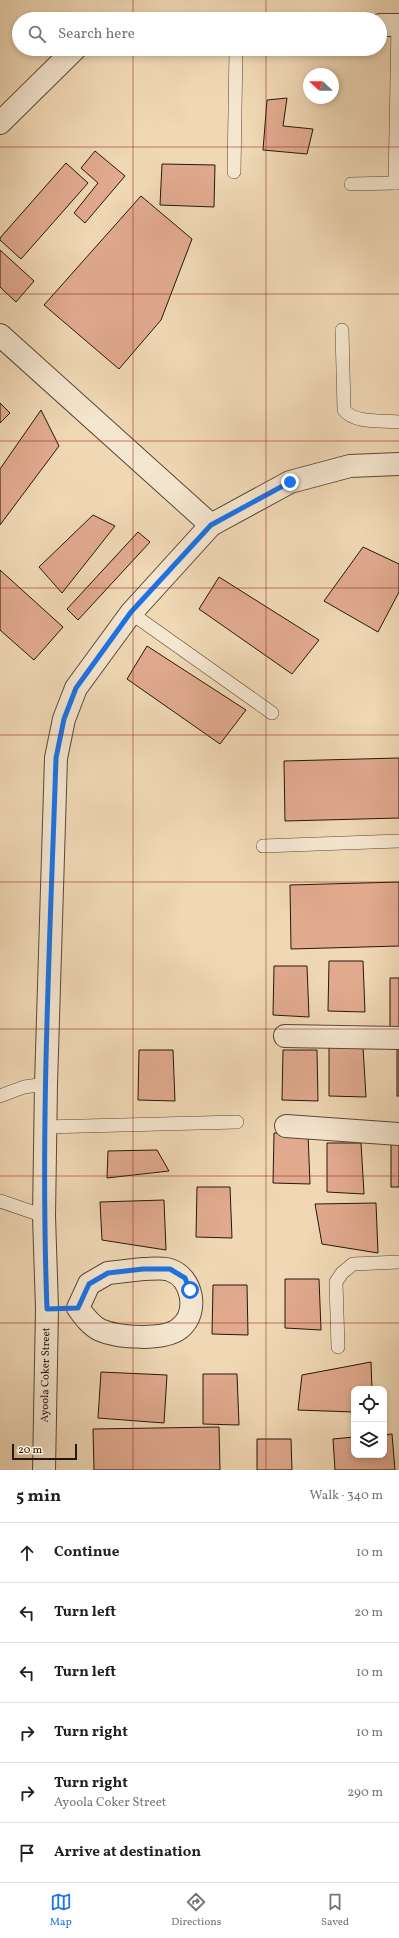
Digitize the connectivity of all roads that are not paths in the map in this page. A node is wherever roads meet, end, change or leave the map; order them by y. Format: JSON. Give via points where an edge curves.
{"nodes":[{"id":1,"x":392,"y":25,"type":"edge"},
{"id":2,"x":68,"y":56,"type":"edge"},
{"id":3,"x":236,"y":56,"type":"edge"},
{"id":4,"x":0,"y":123,"type":"edge"},
{"id":5,"x":234,"y":172,"type":"dead end"},
{"id":6,"x":397,"y":183,"type":"edge"},
{"id":7,"x":351,"y":184,"type":"dead end"},
{"id":8,"x":342,"y":330,"type":"dead end"},
{"id":9,"x":0,"y":335,"type":"edge"},
{"id":10,"x":399,"y":422,"type":"edge"},
{"id":11,"x":399,"y":464,"type":"edge"},
{"id":12,"x":211,"y":525,"type":"junction"},
{"id":13,"x":131,"y":612,"type":"junction"},
{"id":14,"x":272,"y":713,"type":"dead end"},
{"id":15,"x":399,"y":842,"type":"edge"},
{"id":16,"x":263,"y":846,"type":"dead end"},
{"id":17,"x":285,"y":1036,"type":"dead end"},
{"id":18,"x":399,"y":1038,"type":"edge"},
{"id":19,"x":46,"y":1084,"type":"junction"},
{"id":20,"x":0,"y":1096,"type":"edge"},
{"id":21,"x":237,"y":1122,"type":"dead end"},
{"id":22,"x":286,"y":1126,"type":"dead end"},
{"id":23,"x":45,"y":1127,"type":"junction"},
{"id":24,"x":399,"y":1134,"type":"edge"},
{"id":25,"x":0,"y":1201,"type":"edge"},
{"id":26,"x":44,"y":1216,"type":"junction"},
{"id":27,"x":399,"y":1262,"type":"edge"},
{"id":28,"x":78,"y":1308,"type":"junction"},
{"id":29,"x":47,"y":1309,"type":"junction"},
{"id":30,"x":338,"y":1347,"type":"dead end"},
{"id":31,"x":44,"y":1470,"type":"edge"}],
"edges":[{"from":1,"to":6,"type":"lane"},
{"from":2,"to":4,"type":"street"},
{"from":3,"to":5,"type":"lane"},
{"from":6,"to":7,"type":"lane"},
{"from":8,"to":10,"type":"lane","via":[[344,410],[349,416]]},
{"from":9,"to":12,"type":"street"},
{"from":11,"to":12,"type":"street","name":"Ayoola Coker Street","via":[[350,466],[290,482]]},
{"from":12,"to":13,"type":"street","name":"Ayoola Coker Street"},
{"from":13,"to":14,"type":"lane"},
{"from":13,"to":19,"type":"street","name":"Ayoola Coker Street","via":[[76,688],[64,719],[56,758]]},
{"from":15,"to":16,"type":"lane"},
{"from":17,"to":18,"type":"street"},
{"from":19,"to":20,"type":"lane","via":[[24,1087]]},
{"from":19,"to":23,"type":"street","name":"Ayoola Coker Street"},
{"from":21,"to":23,"type":"lane"},
{"from":22,"to":24,"type":"street"},
{"from":23,"to":26,"type":"street","name":"Ayoola Coker Street"},
{"from":25,"to":26,"type":"lane"},
{"from":26,"to":29,"type":"street","name":"Ayoola Coker Street"},
{"from":27,"to":30,"type":"lane","via":[[353,1264],[342,1273],[336,1282]]},
{"from":28,"to":28,"type":"street","via":[[89,1323],[99,1329],[119,1335],[163,1336],[181,1328],[188,1317],[192,1302],[185,1278],[170,1269],[143,1269],[108,1273],[89,1284]]},
{"from":28,"to":29,"type":"street"},
{"from":29,"to":31,"type":"street","name":"Ayoola Coker Street"}]}
